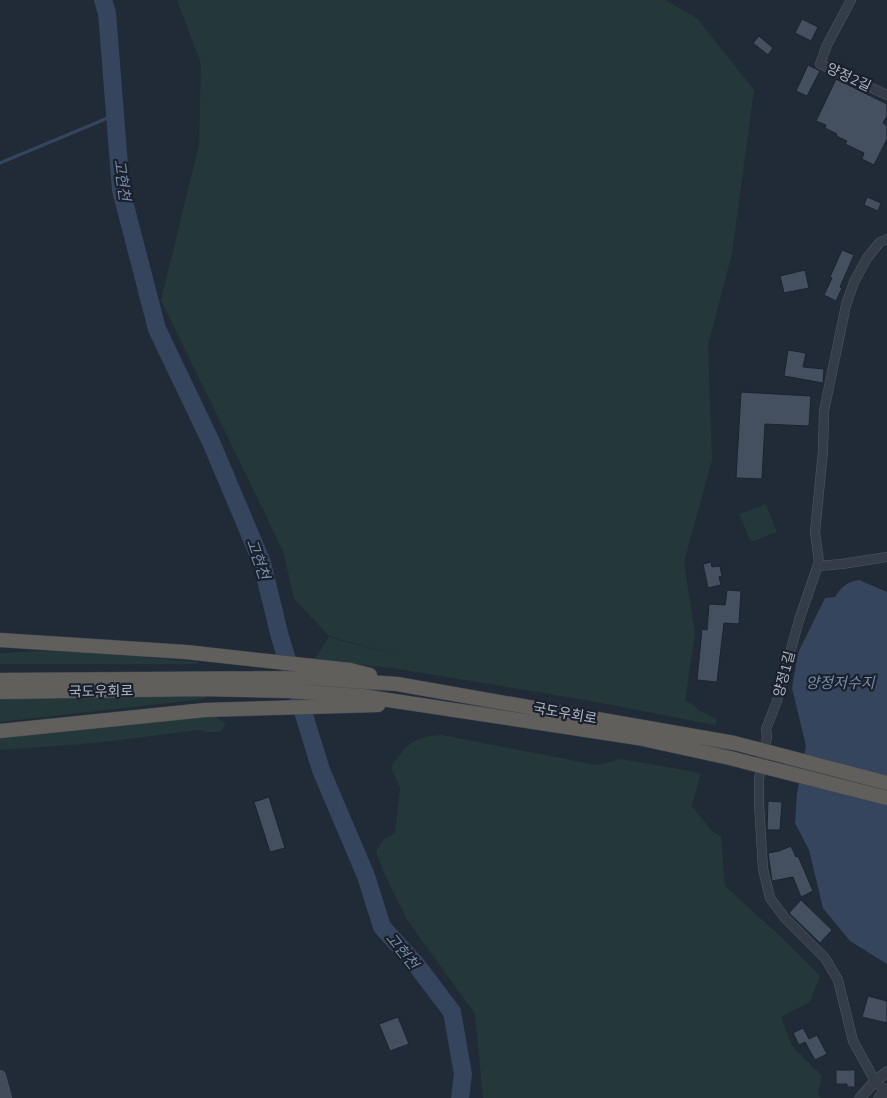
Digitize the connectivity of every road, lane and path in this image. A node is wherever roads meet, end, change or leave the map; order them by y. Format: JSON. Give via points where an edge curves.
{"nodes":[{"id":1,"x":851,"y":0,"type":"edge"},
{"id":2,"x":887,"y":95,"type":"edge"},
{"id":3,"x":887,"y":239,"type":"edge"},
{"id":4,"x":887,"y":558,"type":"edge"},
{"id":5,"x":818,"y":566,"type":"junction"},
{"id":6,"x":0,"y":640,"type":"edge"},
{"id":7,"x":28,"y":642,"type":"junction"},
{"id":8,"x":0,"y":647,"type":"edge"},
{"id":9,"x":0,"y":680,"type":"edge"},
{"id":10,"x":200,"y":684,"type":"junction"},
{"id":11,"x":397,"y":684,"type":"junction"},
{"id":12,"x":0,"y":692,"type":"edge"},
{"id":13,"x":401,"y":703,"type":"junction"},
{"id":14,"x":0,"y":731,"type":"edge"},
{"id":15,"x":887,"y":782,"type":"edge"},
{"id":16,"x":887,"y":798,"type":"edge"},
{"id":17,"x":887,"y":1072,"type":"edge"},
{"id":18,"x":0,"y":1076,"type":"edge"},
{"id":19,"x":874,"y":1080,"type":"junction"},
{"id":20,"x":884,"y":1093,"type":"edge"},
{"id":21,"x":6,"y":1098,"type":"edge"},
{"id":22,"x":860,"y":1098,"type":"edge"}],
"edges":[{"from":1,"to":2,"type":"street","name":"양정2길","via":[[820,64]]},
{"from":3,"to":5,"type":"street","name":"양정1길","via":[[880,242],[867,258],[846,305],[824,411],[815,532]]},
{"from":4,"to":5,"type":"street"},
{"from":5,"to":19,"type":"street","name":"양정1길","via":[[766,729],[759,779],[763,869],[770,898],[825,958],[838,980],[853,1041]]},
{"from":6,"to":7,"type":"highway"},
{"from":7,"to":8,"type":"highway"},
{"from":7,"to":11,"type":"highway","via":[[350,670]]},
{"from":9,"to":10,"type":"highway","name":"국도우회로"},
{"from":10,"to":11,"type":"highway","via":[[308,678]]},
{"from":10,"to":12,"type":"highway","name":"국도우회로"},
{"from":10,"to":13,"type":"highway","via":[[362,696]]},
{"from":11,"to":15,"type":"highway","name":"국도우회로","bridge":true,"via":[[734,743]]},
{"from":13,"to":14,"type":"highway","via":[[205,710]]},
{"from":13,"to":16,"type":"highway","name":"국도우회로","bridge":true,"via":[[638,738]]},
{"from":17,"to":19,"type":"street"},
{"from":18,"to":21,"type":"main road"},
{"from":19,"to":20,"type":"street","name":"양정1길"},
{"from":19,"to":22,"type":"street"}]}
